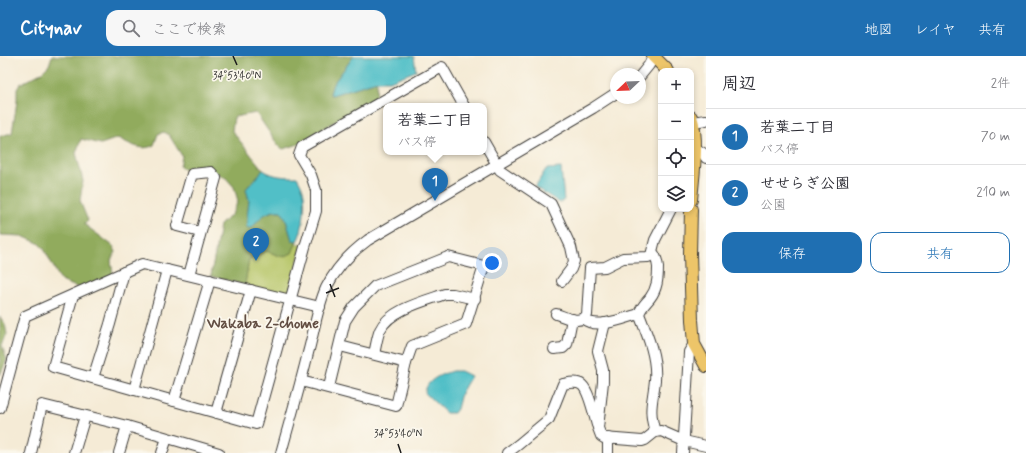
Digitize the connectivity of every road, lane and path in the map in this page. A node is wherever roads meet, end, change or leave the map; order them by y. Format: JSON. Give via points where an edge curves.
{"nodes":[{"id":1,"x":653,"y":56,"type":"edge"},
{"id":2,"x":665,"y":68,"type":"edge"},
{"id":3,"x":646,"y":69,"type":"edge"},
{"id":4,"x":610,"y":97,"type":"edge"},
{"id":5,"x":462,"y":103,"type":"edge"},
{"id":6,"x":694,"y":120,"type":"edge"},
{"id":7,"x":706,"y":120,"type":"edge"},
{"id":8,"x":694,"y":139,"type":"edge"},
{"id":9,"x":487,"y":147,"type":"edge"},
{"id":10,"x":695,"y":148,"type":"junction"},
{"id":11,"x":706,"y":158,"type":"edge"},
{"id":12,"x":497,"y":164,"type":"junction"},
{"id":13,"x":693,"y":176,"type":"edge"},
{"id":14,"x":669,"y":212,"type":"edge"},
{"id":15,"x":691,"y":212,"type":"edge"},
{"id":16,"x":200,"y":232,"type":"junction"},
{"id":17,"x":653,"y":253,"type":"junction"},
{"id":18,"x":572,"y":265,"type":"junction"},
{"id":19,"x":590,"y":268,"type":"junction"},
{"id":20,"x":167,"y":270,"type":"junction"},
{"id":21,"x":124,"y":272,"type":"junction"},
{"id":22,"x":189,"y":275,"type":"junction"},
{"id":23,"x":210,"y":280,"type":"junction"},
{"id":24,"x":562,"y":281,"type":"dead end"},
{"id":25,"x":251,"y":290,"type":"junction"},
{"id":26,"x":73,"y":295,"type":"junction"},
{"id":27,"x":475,"y":299,"type":"junction"},
{"id":28,"x":290,"y":300,"type":"junction"},
{"id":29,"x":320,"y":307,"type":"junction"},
{"id":30,"x":556,"y":314,"type":"dead end"},
{"id":31,"x":639,"y":314,"type":"junction"},
{"id":32,"x":572,"y":319,"type":"junction"},
{"id":33,"x":584,"y":319,"type":"junction"},
{"id":34,"x":605,"y":323,"type":"junction"},
{"id":35,"x":694,"y":344,"type":"junction"},
{"id":36,"x":340,"y":346,"type":"junction"},
{"id":37,"x":554,"y":349,"type":"dead end"},
{"id":38,"x":374,"y":354,"type":"junction"},
{"id":39,"x":406,"y":363,"type":"junction"},
{"id":40,"x":706,"y":366,"type":"edge"},
{"id":41,"x":93,"y":378,"type":"junction"},
{"id":42,"x":301,"y":381,"type":"junction"},
{"id":43,"x":329,"y":387,"type":"junction"},
{"id":44,"x":134,"y":390,"type":"junction"},
{"id":45,"x":174,"y":401,"type":"junction"},
{"id":46,"x":0,"y":408,"type":"edge"},
{"id":47,"x":216,"y":413,"type":"junction"},
{"id":48,"x":84,"y":416,"type":"junction"},
{"id":49,"x":127,"y":426,"type":"junction"},
{"id":50,"x":598,"y":428,"type":"junction"},
{"id":51,"x":655,"y":432,"type":"junction"},
{"id":52,"x":167,"y":438,"type":"junction"},
{"id":53,"x":608,"y":438,"type":"junction"},
{"id":54,"x":684,"y":440,"type":"junction"},
{"id":55,"x":706,"y":446,"type":"edge"},
{"id":56,"x":521,"y":449,"type":"edge"},
{"id":57,"x":207,"y":451,"type":"edge"},
{"id":58,"x":31,"y":453,"type":"edge"},
{"id":59,"x":74,"y":453,"type":"edge"},
{"id":60,"x":119,"y":453,"type":"edge"},
{"id":61,"x":162,"y":453,"type":"edge"},
{"id":62,"x":219,"y":453,"type":"edge"},
{"id":63,"x":283,"y":453,"type":"edge"},
{"id":64,"x":506,"y":453,"type":"edge"},
{"id":65,"x":608,"y":453,"type":"edge"},
{"id":66,"x":683,"y":453,"type":"edge"}],
"edges":[{"from":1,"to":2,"type":"main road"},
{"from":1,"to":3,"type":"street"},
{"from":4,"to":12,"type":"street"},
{"from":5,"to":28,"type":"street","via":[[442,68],[302,147],[299,156],[311,175],[316,190],[316,211]]},
{"from":6,"to":7,"type":"street"},
{"from":8,"to":10,"type":"main road"},
{"from":9,"to":12,"type":"street"},
{"from":10,"to":11,"type":"street"},
{"from":10,"to":13,"type":"main road"},
{"from":12,"to":18,"type":"street","via":[[500,170],[551,204],[571,247],[574,261]]},
{"from":12,"to":29,"type":"street","via":[[358,247],[335,273],[326,288]]},
{"from":14,"to":17,"type":"street","via":[[655,240]]},
{"from":15,"to":35,"type":"main road","via":[[690,261]]},
{"from":16,"to":16,"type":"street","via":[[216,178],[211,172],[192,174],[177,226]]},
{"from":16,"to":22,"type":"street"},
{"from":17,"to":19,"type":"street","via":[[648,257],[623,258],[605,267]]},
{"from":17,"to":31,"type":"street","via":[[658,267],[656,286]]},
{"from":18,"to":19,"type":"street"},
{"from":18,"to":24,"type":"street"},
{"from":19,"to":33,"type":"street","via":[[587,315]]},
{"from":20,"to":21,"type":"street","via":[[142,264]]},
{"from":20,"to":22,"type":"street"},
{"from":20,"to":44,"type":"street"},
{"from":21,"to":26,"type":"street"},
{"from":21,"to":41,"type":"street"},
{"from":22,"to":23,"type":"street"},
{"from":23,"to":25,"type":"street"},
{"from":23,"to":45,"type":"street"},
{"from":25,"to":28,"type":"street"},
{"from":25,"to":47,"type":"street"},
{"from":26,"to":41,"type":"street","via":[[53,366]]},
{"from":26,"to":46,"type":"street","via":[[25,316]]},
{"from":27,"to":36,"type":"street","via":[[484,266],[448,256],[375,286],[354,306],[345,321]]},
{"from":27,"to":38,"type":"street","via":[[445,294],[394,314],[379,331]]},
{"from":27,"to":39,"type":"street","via":[[466,324],[412,346]]},
{"from":28,"to":29,"type":"street"},
{"from":28,"to":47,"type":"street","via":[[256,424]]},
{"from":29,"to":42,"type":"street"},
{"from":30,"to":32,"type":"street"},
{"from":31,"to":34,"type":"street"},
{"from":31,"to":51,"type":"street","via":[[655,366],[651,419]]},
{"from":32,"to":33,"type":"street"},
{"from":32,"to":37,"type":"street","via":[[567,344],[563,348]]},
{"from":33,"to":34,"type":"street","via":[[588,322]]},
{"from":34,"to":50,"type":"street","via":[[598,352],[603,382]]},
{"from":35,"to":40,"type":"main road"},
{"from":35,"to":54,"type":"street","via":[[689,352]]},
{"from":36,"to":38,"type":"street"},
{"from":36,"to":43,"type":"street"},
{"from":38,"to":39,"type":"street"},
{"from":39,"to":43,"type":"street","via":[[396,406]]},
{"from":41,"to":44,"type":"street"},
{"from":42,"to":43,"type":"street"},
{"from":42,"to":63,"type":"street"},
{"from":44,"to":45,"type":"street"},
{"from":45,"to":47,"type":"street"},
{"from":48,"to":49,"type":"street"},
{"from":48,"to":58,"type":"street","via":[[42,405]]},
{"from":48,"to":59,"type":"street"},
{"from":49,"to":52,"type":"street"},
{"from":49,"to":60,"type":"street"},
{"from":50,"to":53,"type":"street","via":[[602,436]]},
{"from":50,"to":56,"type":"street","via":[[587,392],[582,385],[563,384],[549,419]]},
{"from":51,"to":53,"type":"street","via":[[642,441]]},
{"from":51,"to":54,"type":"street","via":[[661,431]]},
{"from":52,"to":57,"type":"street"},
{"from":52,"to":61,"type":"street"},
{"from":53,"to":65,"type":"street"},
{"from":54,"to":55,"type":"street"},
{"from":54,"to":66,"type":"street"},
{"from":56,"to":64,"type":"street"},
{"from":57,"to":62,"type":"street"}]}
